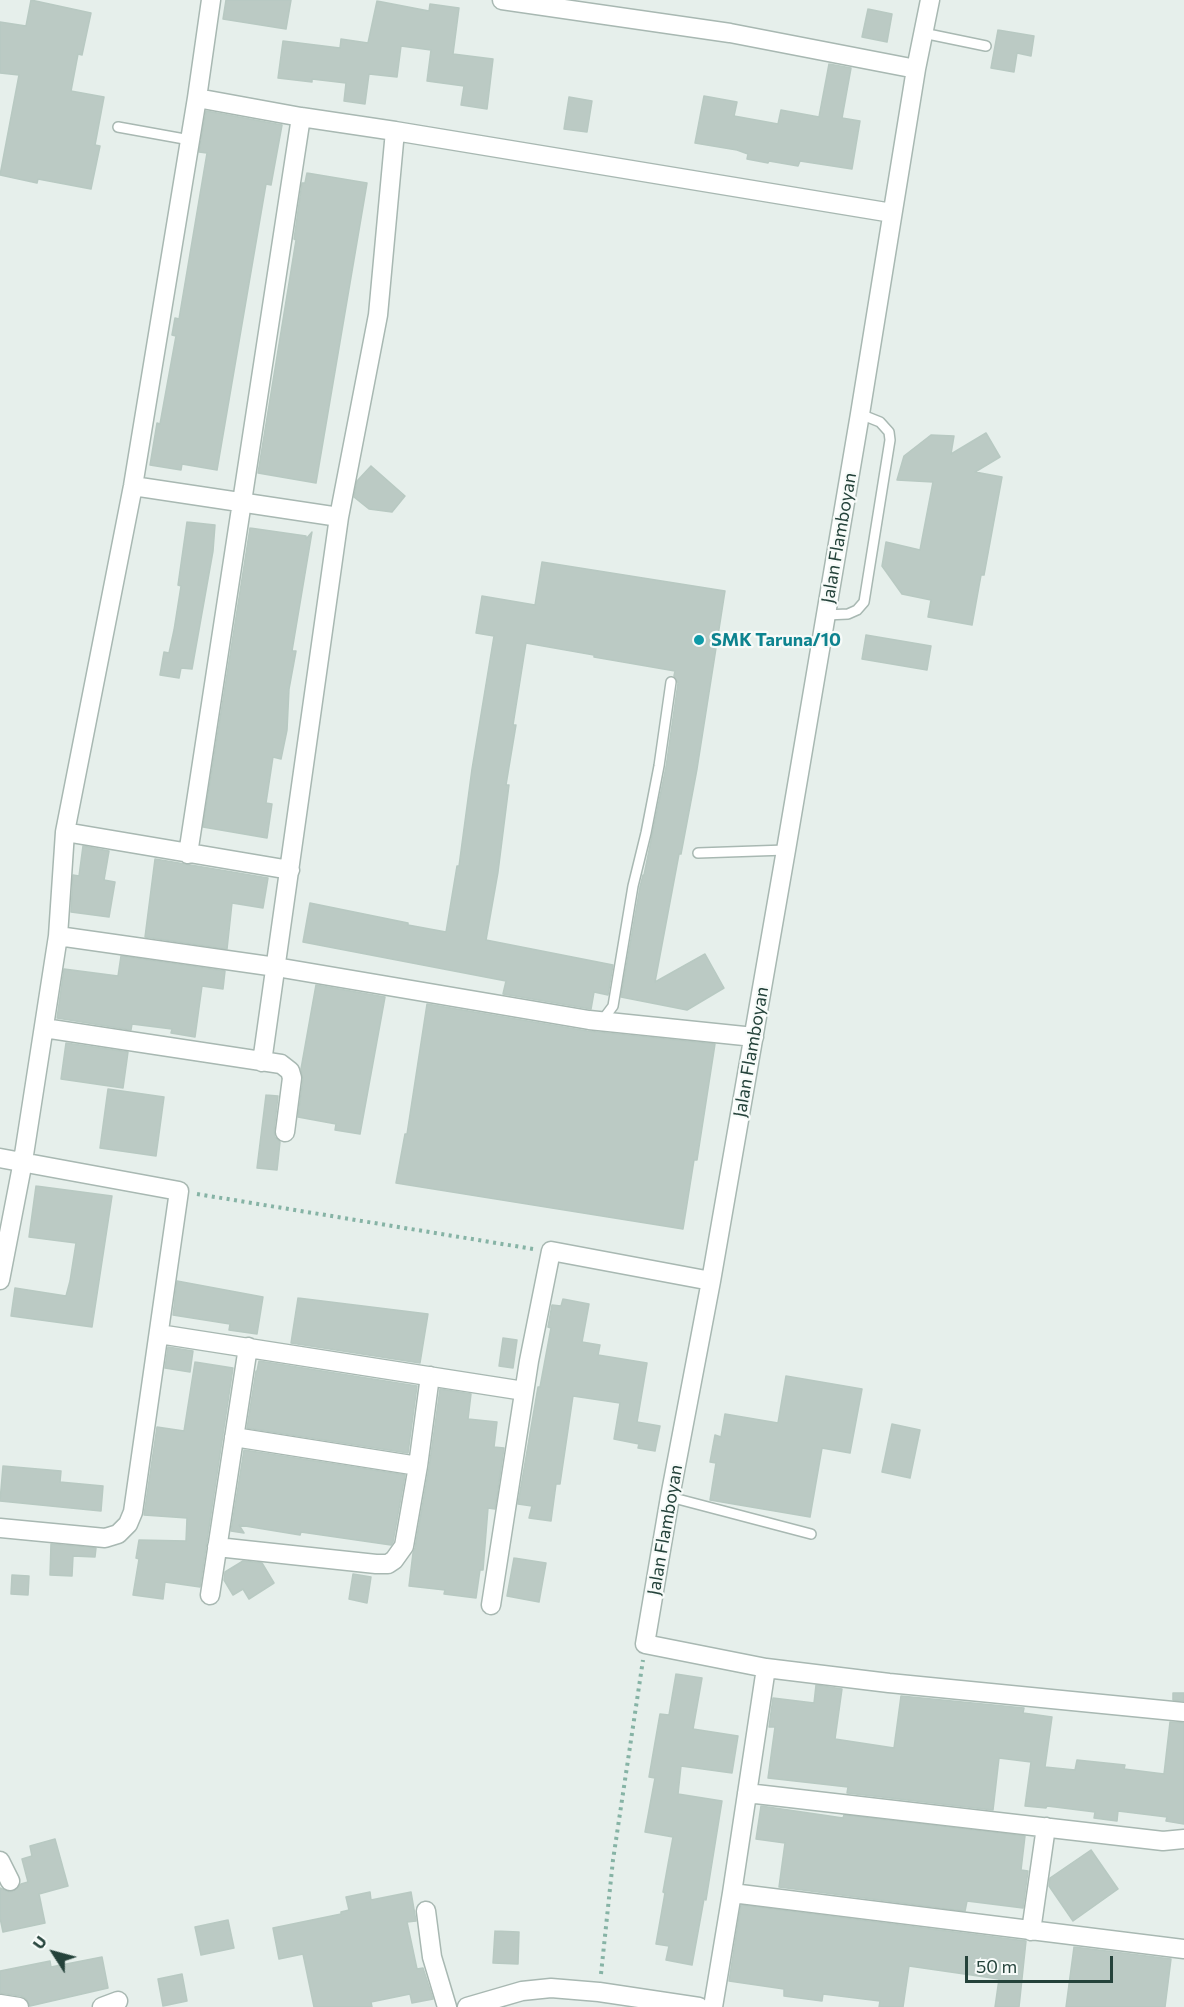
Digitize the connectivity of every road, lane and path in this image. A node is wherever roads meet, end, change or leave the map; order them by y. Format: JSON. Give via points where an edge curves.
{"nodes":[{"id":1,"x":211,"y":0,"type":"edge"},
{"id":2,"x":502,"y":0,"type":"edge"},
{"id":3,"x":930,"y":0,"type":"edge"},
{"id":4,"x":923,"y":33,"type":"junction"},
{"id":5,"x":986,"y":46,"type":"dead end"},
{"id":6,"x":916,"y":69,"type":"junction"},
{"id":7,"x":197,"y":98,"type":"junction"},
{"id":8,"x":301,"y":117,"type":"junction"},
{"id":9,"x":118,"y":127,"type":"dead end"},
{"id":10,"x":395,"y":131,"type":"junction"},
{"id":11,"x":190,"y":140,"type":"junction"},
{"id":12,"x":892,"y":213,"type":"junction"},
{"id":13,"x":860,"y":414,"type":"junction"},
{"id":14,"x":133,"y":486,"type":"junction"},
{"id":15,"x":241,"y":502,"type":"junction"},
{"id":16,"x":339,"y":517,"type":"junction"},
{"id":17,"x":826,"y":615,"type":"junction"},
{"id":18,"x":671,"y":682,"type":"dead end"},
{"id":19,"x":65,"y":832,"type":"junction"},
{"id":20,"x":786,"y":850,"type":"junction"},
{"id":21,"x":698,"y":853,"type":"dead end"},
{"id":22,"x":188,"y":854,"type":"junction"},
{"id":23,"x":290,"y":870,"type":"junction"},
{"id":24,"x":58,"y":936,"type":"junction"},
{"id":25,"x":276,"y":967,"type":"junction"},
{"id":26,"x":589,"y":1020,"type":"junction"},
{"id":27,"x":44,"y":1028,"type":"junction"},
{"id":28,"x":753,"y":1037,"type":"junction"},
{"id":29,"x":262,"y":1062,"type":"junction"},
{"id":30,"x":285,"y":1132,"type":"dead end"},
{"id":31,"x":0,"y":1158,"type":"edge"},
{"id":32,"x":23,"y":1161,"type":"junction"},
{"id":33,"x":179,"y":1191,"type":"junction"},
{"id":34,"x":551,"y":1251,"type":"junction"},
{"id":35,"x":0,"y":1280,"type":"edge"},
{"id":36,"x":711,"y":1281,"type":"junction"},
{"id":37,"x":159,"y":1334,"type":"junction"},
{"id":38,"x":248,"y":1347,"type":"junction"},
{"id":39,"x":430,"y":1377,"type":"junction"},
{"id":40,"x":524,"y":1391,"type":"junction"},
{"id":41,"x":234,"y":1437,"type":"junction"},
{"id":42,"x":418,"y":1466,"type":"junction"},
{"id":43,"x":670,"y":1497,"type":"junction"},
{"id":44,"x":0,"y":1528,"type":"edge"},
{"id":45,"x":811,"y":1534,"type":"dead end"},
{"id":46,"x":217,"y":1546,"type":"junction"},
{"id":47,"x":210,"y":1595,"type":"dead end"},
{"id":48,"x":491,"y":1605,"type":"dead end"},
{"id":49,"x":645,"y":1644,"type":"junction"},
{"id":50,"x":766,"y":1668,"type":"junction"},
{"id":51,"x":1184,"y":1712,"type":"edge"},
{"id":52,"x":747,"y":1793,"type":"junction"},
{"id":53,"x":1046,"y":1827,"type":"junction"},
{"id":54,"x":1184,"y":1839,"type":"edge"},
{"id":55,"x":0,"y":1861,"type":"edge"},
{"id":56,"x":10,"y":1881,"type":"dead end"},
{"id":57,"x":732,"y":1893,"type":"junction"},
{"id":58,"x":426,"y":1911,"type":"dead end"},
{"id":59,"x":1031,"y":1931,"type":"junction"},
{"id":60,"x":1184,"y":1949,"type":"edge"},
{"id":61,"x":599,"y":1992,"type":"junction"},
{"id":62,"x":0,"y":2004,"type":"edge"},
{"id":63,"x":692,"y":2006,"type":"edge"},
{"id":64,"x":19,"y":2007,"type":"edge"},
{"id":65,"x":447,"y":2007,"type":"edge"},
{"id":66,"x":468,"y":2007,"type":"edge"},
{"id":67,"x":713,"y":2007,"type":"edge"}],
"edges":[{"from":1,"to":7,"type":"street"},
{"from":2,"to":6,"type":"street","via":[[730,33]]},
{"from":3,"to":4,"type":"street","name":"Jalan Flamboyan"},
{"from":4,"to":5,"type":"lane"},
{"from":4,"to":6,"type":"street","name":"Jalan Flamboyan"},
{"from":6,"to":12,"type":"street","name":"Jalan Flamboyan"},
{"from":7,"to":8,"type":"street"},
{"from":7,"to":11,"type":"street"},
{"from":8,"to":10,"type":"street"},
{"from":8,"to":15,"type":"street"},
{"from":9,"to":11,"type":"lane"},
{"from":10,"to":12,"type":"street"},
{"from":10,"to":16,"type":"street","via":[[378,315]]},
{"from":11,"to":14,"type":"street"},
{"from":12,"to":13,"type":"street","name":"Jalan Flamboyan"},
{"from":13,"to":17,"type":"street","name":"Jalan Flamboyan"},
{"from":13,"to":17,"type":"lane","via":[[880,422],[889,432],[890,440],[864,602],[848,614]]},
{"from":14,"to":15,"type":"street"},
{"from":14,"to":19,"type":"street"},
{"from":15,"to":16,"type":"street"},
{"from":15,"to":22,"type":"street"},
{"from":16,"to":23,"type":"street"},
{"from":17,"to":20,"type":"street","name":"Jalan Flamboyan"},
{"from":18,"to":26,"type":"lane","via":[[660,766],[633,886],[613,1006],[604,1018]]},
{"from":19,"to":22,"type":"street"},
{"from":19,"to":24,"type":"street"},
{"from":20,"to":21,"type":"lane"},
{"from":20,"to":28,"type":"street","name":"Jalan Flamboyan"},
{"from":22,"to":23,"type":"street"},
{"from":23,"to":25,"type":"street"},
{"from":24,"to":25,"type":"street"},
{"from":24,"to":27,"type":"street"},
{"from":25,"to":26,"type":"street"},
{"from":25,"to":29,"type":"street"},
{"from":26,"to":28,"type":"street"},
{"from":27,"to":29,"type":"street"},
{"from":27,"to":32,"type":"street"},
{"from":28,"to":36,"type":"street","name":"Jalan Flamboyan"},
{"from":29,"to":30,"type":"street","via":[[281,1064],[290,1071]]},
{"from":31,"to":32,"type":"street"},
{"from":32,"to":33,"type":"street"},
{"from":32,"to":35,"type":"street"},
{"from":33,"to":34,"type":"path"},
{"from":33,"to":37,"type":"street"},
{"from":34,"to":36,"type":"street"},
{"from":34,"to":40,"type":"street"},
{"from":36,"to":43,"type":"street","name":"Jalan Flamboyan"},
{"from":37,"to":38,"type":"street"},
{"from":37,"to":44,"type":"street","via":[[133,1512],[128,1524],[118,1534],[105,1538]]},
{"from":38,"to":39,"type":"street"},
{"from":38,"to":41,"type":"street"},
{"from":39,"to":40,"type":"street"},
{"from":39,"to":42,"type":"street"},
{"from":40,"to":48,"type":"street"},
{"from":41,"to":42,"type":"street"},
{"from":41,"to":46,"type":"street"},
{"from":42,"to":46,"type":"street","via":[[404,1546],[388,1564]]},
{"from":43,"to":45,"type":"lane"},
{"from":43,"to":49,"type":"street","name":"Jalan Flamboyan"},
{"from":46,"to":47,"type":"street"},
{"from":49,"to":50,"type":"street"},
{"from":49,"to":61,"type":"path","via":[[613,1860]]},
{"from":50,"to":51,"type":"street"},
{"from":50,"to":52,"type":"street"},
{"from":52,"to":53,"type":"street"},
{"from":52,"to":57,"type":"street"},
{"from":53,"to":54,"type":"street"},
{"from":53,"to":59,"type":"street"},
{"from":55,"to":56,"type":"street"},
{"from":57,"to":59,"type":"street"},
{"from":57,"to":67,"type":"street"},
{"from":58,"to":65,"type":"street","via":[[432,1957]]},
{"from":59,"to":60,"type":"street"},
{"from":61,"to":63,"type":"street"},
{"from":61,"to":66,"type":"street","via":[[551,1988],[522,1991]]},
{"from":62,"to":64,"type":"street"}]}
